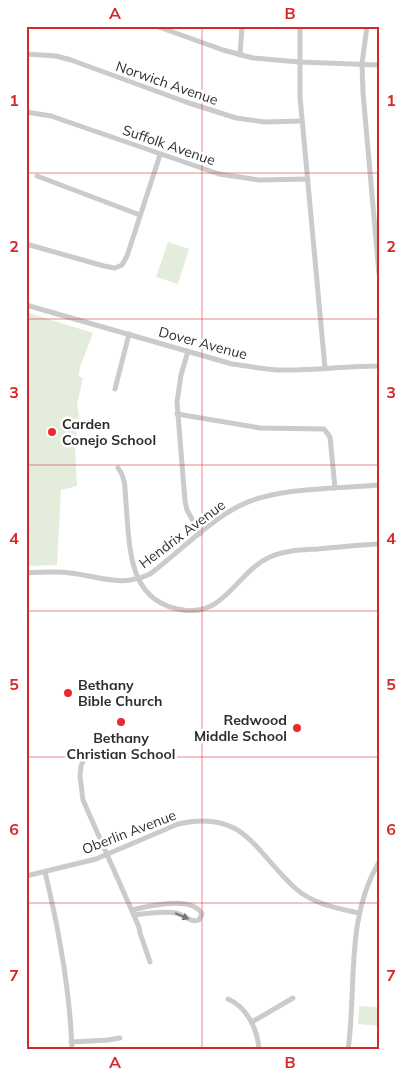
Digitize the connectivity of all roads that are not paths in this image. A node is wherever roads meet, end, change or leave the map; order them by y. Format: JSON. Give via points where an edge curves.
{"nodes":[{"id":1,"x":156,"y":26,"type":"edge"},
{"id":2,"x":242,"y":26,"type":"edge"},
{"id":3,"x":300,"y":26,"type":"edge"},
{"id":4,"x":367,"y":26,"type":"edge"},
{"id":5,"x":26,"y":54,"type":"edge"},
{"id":6,"x":240,"y":55,"type":"junction"},
{"id":7,"x":299,"y":62,"type":"junction"},
{"id":8,"x":362,"y":64,"type":"junction"},
{"id":9,"x":379,"y":65,"type":"edge"},
{"id":10,"x":26,"y":112,"type":"edge"},
{"id":11,"x":302,"y":121,"type":"junction"},
{"id":12,"x":160,"y":155,"type":"junction"},
{"id":13,"x":37,"y":176,"type":"dead end"},
{"id":14,"x":308,"y":179,"type":"junction"},
{"id":15,"x":140,"y":215,"type":"junction"},
{"id":16,"x":26,"y":244,"type":"edge"},
{"id":17,"x":379,"y":274,"type":"edge"},
{"id":18,"x":26,"y":305,"type":"edge"},
{"id":19,"x":129,"y":334,"type":"junction"},
{"id":20,"x":188,"y":351,"type":"junction"},
{"id":21,"x":379,"y":366,"type":"edge"},
{"id":22,"x":325,"y":368,"type":"junction"},
{"id":23,"x":115,"y":389,"type":"dead end"},
{"id":24,"x":177,"y":414,"type":"junction"},
{"id":25,"x":118,"y":468,"type":"dead end"},
{"id":26,"x":379,"y":485,"type":"edge"},
{"id":27,"x":335,"y":488,"type":"junction"},
{"id":28,"x":200,"y":534,"type":"junction"},
{"id":29,"x":379,"y":544,"type":"edge"},
{"id":30,"x":26,"y":573,"type":"edge"},
{"id":31,"x":139,"y":580,"type":"junction"},
{"id":32,"x":86,"y":754,"type":"dead end"},
{"id":33,"x":108,"y":854,"type":"junction"},
{"id":34,"x":379,"y":862,"type":"edge"},
{"id":35,"x":45,"y":872,"type":"junction"},
{"id":36,"x":26,"y":876,"type":"edge"},
{"id":37,"x":133,"y":913,"type":"junction"},
{"id":38,"x":359,"y":913,"type":"junction"},
{"id":39,"x":150,"y":962,"type":"dead end"},
{"id":40,"x":294,"y":998,"type":"dead end"},
{"id":41,"x":228,"y":999,"type":"dead end"},
{"id":42,"x":252,"y":1022,"type":"junction"},
{"id":43,"x":120,"y":1038,"type":"dead end"},
{"id":44,"x":71,"y":1042,"type":"junction"},
{"id":45,"x":72,"y":1050,"type":"edge"},
{"id":46,"x":259,"y":1050,"type":"edge"},
{"id":47,"x":348,"y":1050,"type":"edge"}],
"edges":[{"from":1,"to":6,"type":"street"},
{"from":2,"to":6,"type":"street"},
{"from":3,"to":7,"type":"street"},
{"from":4,"to":8,"type":"street"},
{"from":5,"to":11,"type":"street","name":"Norwich Avenue","via":[[71,60],[236,118],[265,122]]},
{"from":6,"to":7,"type":"street"},
{"from":7,"to":8,"type":"street"},
{"from":7,"to":11,"type":"street"},
{"from":8,"to":9,"type":"street"},
{"from":8,"to":17,"type":"street"},
{"from":10,"to":12,"type":"street","name":"Suffolk Avenue","via":[[51,116]]},
{"from":11,"to":14,"type":"street"},
{"from":12,"to":14,"type":"street","name":"Suffolk Avenue","via":[[227,176],[259,180]]},
{"from":12,"to":15,"type":"street"},
{"from":13,"to":15,"type":"street"},
{"from":14,"to":22,"type":"street"},
{"from":15,"to":16,"type":"street","via":[[127,256],[118,267]]},
{"from":18,"to":19,"type":"street","name":"Dover Avenue"},
{"from":19,"to":20,"type":"street","name":"Dover Avenue"},
{"from":19,"to":23,"type":"street"},
{"from":20,"to":22,"type":"street","name":"Dover Avenue","via":[[261,369]]},
{"from":20,"to":24,"type":"street","via":[[178,390]]},
{"from":21,"to":22,"type":"street","name":"Dover Avenue"},
{"from":24,"to":27,"type":"street","via":[[260,428],[324,429],[330,437]]},
{"from":24,"to":28,"type":"street","via":[[185,501]]},
{"from":25,"to":31,"type":"street","via":[[125,482],[130,549],[134,572]]},
{"from":26,"to":27,"type":"street","name":"Hendrix Avenue"},
{"from":27,"to":28,"type":"street","name":"Hendrix Avenue","via":[[269,495],[251,501],[227,513]]},
{"from":28,"to":31,"type":"street","name":"Hendrix Avenue"},
{"from":29,"to":31,"type":"street","via":[[300,550],[272,556],[246,574],[227,596],[197,610],[165,605],[148,593]]},
{"from":30,"to":31,"type":"street","name":"Hendrix Avenue","via":[[81,574],[111,581]]},
{"from":32,"to":33,"type":"street","via":[[81,766],[80,788]]},
{"from":33,"to":35,"type":"street","name":"Oberlin Avenue"},
{"from":33,"to":37,"type":"street"},
{"from":33,"to":38,"type":"street","name":"Oberlin Avenue","via":[[178,824],[213,822],[246,835],[306,896],[328,906]]},
{"from":34,"to":38,"type":"street"},
{"from":35,"to":36,"type":"street","name":"Oberlin Avenue"},
{"from":35,"to":44,"type":"street","via":[[71,1013]]},
{"from":37,"to":37,"type":"street","one_way":true,"via":[[177,913],[192,921],[199,920],[202,914],[194,907],[173,903]]},
{"from":37,"to":39,"type":"street"},
{"from":38,"to":47,"type":"street"},
{"from":40,"to":42,"type":"street"},
{"from":41,"to":42,"type":"street","via":[[239,1006]]},
{"from":42,"to":46,"type":"street"},
{"from":43,"to":44,"type":"street"},
{"from":44,"to":45,"type":"street"}]}
